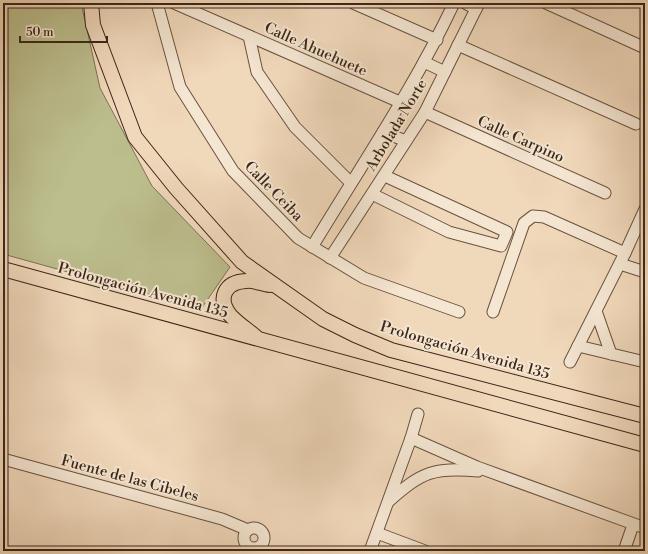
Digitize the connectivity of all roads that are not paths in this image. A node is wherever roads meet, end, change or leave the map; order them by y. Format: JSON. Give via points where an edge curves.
{"nodes":[{"id":1,"x":91,"y":3,"type":"edge"},
{"id":2,"x":157,"y":3,"type":"edge"},
{"id":3,"x":174,"y":3,"type":"edge"},
{"id":4,"x":353,"y":3,"type":"edge"},
{"id":5,"x":454,"y":3,"type":"edge"},
{"id":6,"x":464,"y":3,"type":"edge"},
{"id":7,"x":546,"y":3,"type":"edge"},
{"id":8,"x":478,"y":6,"type":"edge"},
{"id":9,"x":249,"y":36,"type":"junction"},
{"id":10,"x":437,"y":40,"type":"junction"},
{"id":11,"x":458,"y":45,"type":"junction"},
{"id":12,"x":645,"y":48,"type":"edge"},
{"id":13,"x":424,"y":62,"type":"junction"},
{"id":14,"x":444,"y":72,"type":"junction"},
{"id":15,"x":402,"y":103,"type":"junction"},
{"id":16,"x":425,"y":112,"type":"junction"},
{"id":17,"x":636,"y":124,"type":"dead end"},
{"id":18,"x":383,"y":132,"type":"junction"},
{"id":19,"x":406,"y":141,"type":"junction"},
{"id":20,"x":385,"y":176,"type":"junction"},
{"id":21,"x":351,"y":183,"type":"junction"},
{"id":22,"x":605,"y":193,"type":"dead end"},
{"id":23,"x":372,"y":194,"type":"junction"},
{"id":24,"x":645,"y":209,"type":"edge"},
{"id":25,"x":642,"y":225,"type":"edge"},
{"id":26,"x":312,"y":247,"type":"junction"},
{"id":27,"x":625,"y":253,"type":"junction"},
{"id":28,"x":330,"y":258,"type":"junction"},
{"id":29,"x":620,"y":264,"type":"junction"},
{"id":30,"x":3,"y":269,"type":"edge"},
{"id":31,"x":645,"y":272,"type":"edge"},
{"id":32,"x":274,"y":286,"type":"junction"},
{"id":33,"x":596,"y":311,"type":"junction"},
{"id":34,"x":459,"y":312,"type":"dead end"},
{"id":35,"x":493,"y":312,"type":"dead end"},
{"id":36,"x":259,"y":340,"type":"junction"},
{"id":37,"x":578,"y":346,"type":"junction"},
{"id":38,"x":611,"y":354,"type":"junction"},
{"id":39,"x":570,"y":362,"type":"dead end"},
{"id":40,"x":645,"y":362,"type":"edge"},
{"id":41,"x":418,"y":414,"type":"dead end"},
{"id":42,"x":645,"y":416,"type":"edge"},
{"id":43,"x":411,"y":438,"type":"junction"},
{"id":44,"x":645,"y":445,"type":"edge"},
{"id":45,"x":3,"y":459,"type":"edge"},
{"id":46,"x":489,"y":472,"type":"junction"},
{"id":47,"x":388,"y":501,"type":"junction"},
{"id":48,"x":633,"y":525,"type":"junction"},
{"id":49,"x":645,"y":528,"type":"edge"},
{"id":50,"x":377,"y":533,"type":"junction"},
{"id":51,"x":257,"y":549,"type":"edge"},
{"id":52,"x":370,"y":551,"type":"edge"},
{"id":53,"x":425,"y":551,"type":"edge"},
{"id":54,"x":624,"y":551,"type":"edge"}],
"edges":[{"from":1,"to":32,"type":"main road","name":"Prolongación Avenida 135","via":[[93,25],[136,137],[176,188],[242,262]]},
{"from":2,"to":26,"type":"street","name":"Calle Ceiba","via":[[180,87],[233,171],[298,238]]},
{"from":3,"to":9,"type":"street","name":"Calle Ahuehuete"},
{"from":4,"to":10,"type":"street"},
{"from":5,"to":10,"type":"street","name":"Arbolada Norte"},
{"from":6,"to":8,"type":"street"},
{"from":7,"to":12,"type":"street"},
{"from":8,"to":11,"type":"street","name":"Arbolada Norte"},
{"from":9,"to":15,"type":"street","name":"Calle Ahuehuete"},
{"from":9,"to":21,"type":"street","via":[[257,72],[295,127]]},
{"from":10,"to":13,"type":"street","name":"Arbolada Norte"},
{"from":11,"to":14,"type":"street","name":"Arbolada Norte"},
{"from":11,"to":17,"type":"street"},
{"from":13,"to":14,"type":"street"},
{"from":13,"to":15,"type":"street","name":"Arbolada Norte"},
{"from":14,"to":16,"type":"street","name":"Arbolada Norte"},
{"from":15,"to":18,"type":"street","name":"Arbolada Norte"},
{"from":16,"to":19,"type":"street","name":"Arbolada Norte"},
{"from":16,"to":22,"type":"street","name":"Calle Carpino"},
{"from":18,"to":19,"type":"street"},
{"from":18,"to":21,"type":"street","name":"Arbolada Norte"},
{"from":19,"to":20,"type":"street","name":"Arbolada Norte"},
{"from":20,"to":23,"type":"street","name":"Arbolada Norte"},
{"from":20,"to":23,"type":"street","via":[[507,232],[501,246],[448,232]]},
{"from":21,"to":26,"type":"street","name":"Arbolada Norte"},
{"from":23,"to":28,"type":"street","name":"Arbolada Norte"},
{"from":24,"to":25,"type":"street"},
{"from":25,"to":27,"type":"street"},
{"from":26,"to":28,"type":"street","name":"Calle Ceiba"},
{"from":27,"to":29,"type":"street"},
{"from":27,"to":35,"type":"street","via":[[544,217],[533,216],[524,223]]},
{"from":28,"to":34,"type":"street","name":"Calle Ceiba","via":[[364,278]]},
{"from":29,"to":31,"type":"street"},
{"from":29,"to":33,"type":"street"},
{"from":30,"to":36,"type":"main road","name":"Prolongación Avenida 135"},
{"from":32,"to":36,"type":"main road","via":[[247,280],[228,287],[224,295],[224,303],[231,315]]},
{"from":32,"to":42,"type":"main road","name":"Prolongación Avenida 135","via":[[323,319],[391,350]]},
{"from":33,"to":37,"type":"street"},
{"from":33,"to":38,"type":"street"},
{"from":36,"to":44,"type":"main road","name":"Prolongación Avenida 135"},
{"from":37,"to":38,"type":"street"},
{"from":37,"to":39,"type":"street"},
{"from":38,"to":40,"type":"street"},
{"from":41,"to":43,"type":"street"},
{"from":43,"to":46,"type":"street"},
{"from":43,"to":47,"type":"street"},
{"from":45,"to":51,"type":"street","name":"Fuente de las Cibeles","via":[[222,519],[248,530],[244,535],[244,542],[248,547]]},
{"from":46,"to":47,"type":"street","via":[[448,469],[432,471],[402,489]]},
{"from":46,"to":48,"type":"street"},
{"from":47,"to":50,"type":"street"},
{"from":48,"to":49,"type":"street"},
{"from":48,"to":54,"type":"street"},
{"from":50,"to":52,"type":"street"},
{"from":50,"to":53,"type":"street"}]}
